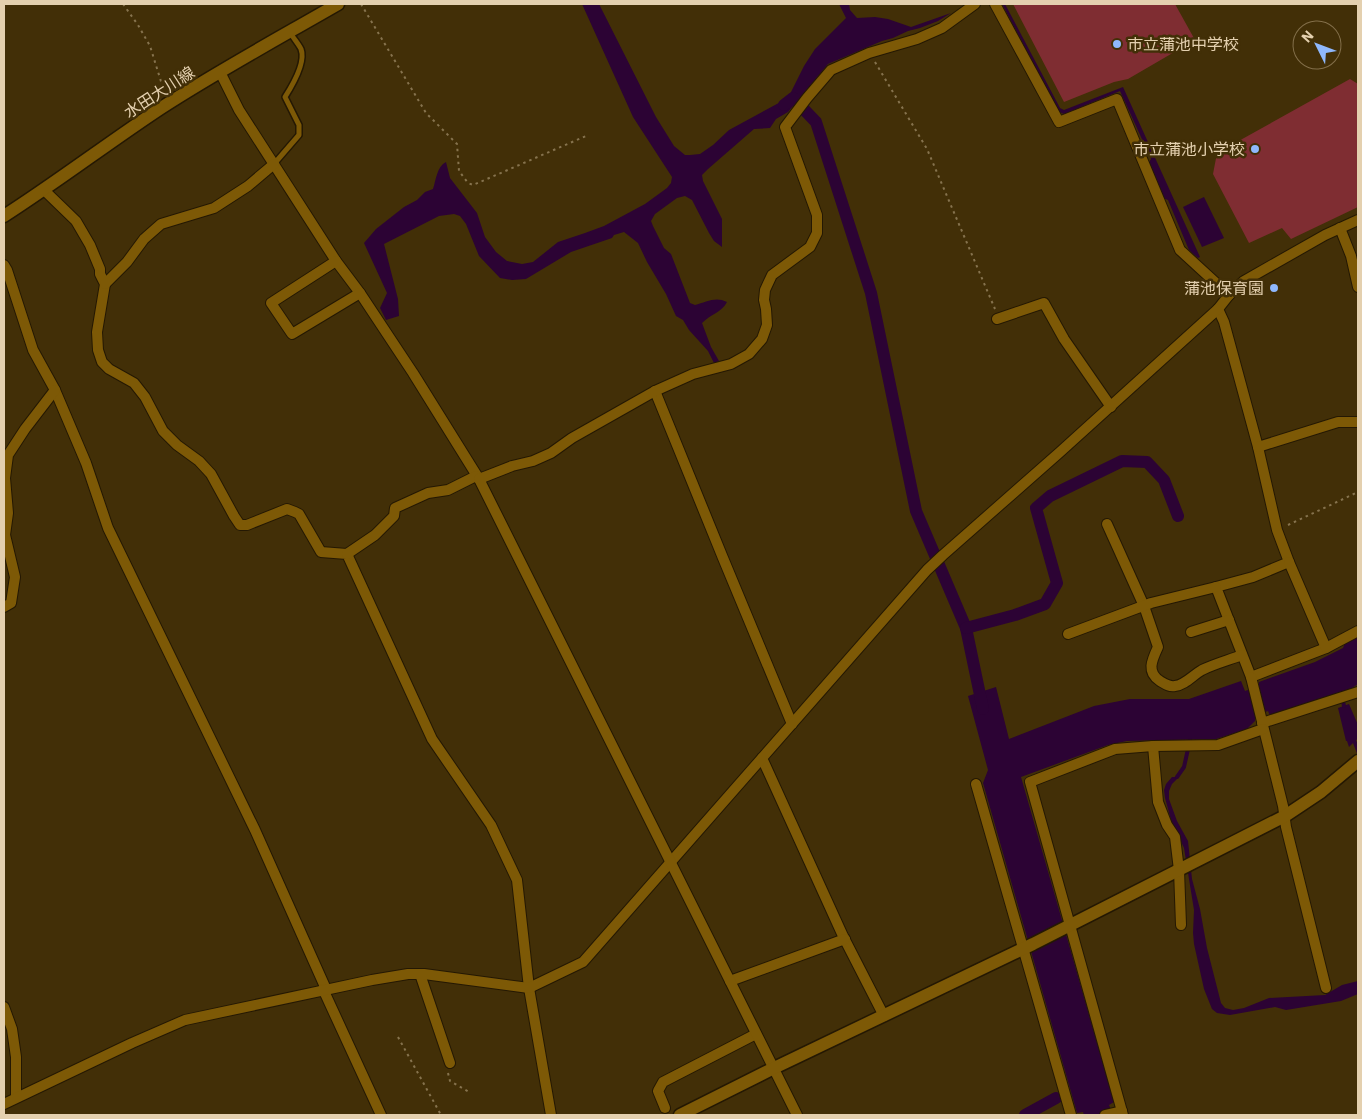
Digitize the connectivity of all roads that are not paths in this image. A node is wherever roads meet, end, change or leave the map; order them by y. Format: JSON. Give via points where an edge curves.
{"nodes":[{"id":1,"x":338,"y":4,"type":"edge"},
{"id":2,"x":975,"y":4,"type":"edge"},
{"id":3,"x":995,"y":4,"type":"edge"},
{"id":4,"x":290,"y":32,"type":"junction"},
{"id":5,"x":220,"y":72,"type":"junction"},
{"id":6,"x":274,"y":164,"type":"junction"},
{"id":7,"x":44,"y":190,"type":"junction"},
{"id":8,"x":4,"y":216,"type":"edge"},
{"id":9,"x":1358,"y":220,"type":"edge"},
{"id":10,"x":1340,"y":228,"type":"junction"},
{"id":11,"x":336,"y":261,"type":"junction"},
{"id":12,"x":4,"y":265,"type":"edge"},
{"id":13,"x":105,"y":284,"type":"junction"},
{"id":14,"x":1358,"y":287,"type":"edge"},
{"id":15,"x":360,"y":293,"type":"junction"},
{"id":16,"x":1229,"y":295,"type":"junction"},
{"id":17,"x":1218,"y":309,"type":"junction"},
{"id":18,"x":998,"y":318,"type":"road end"},
{"id":19,"x":55,"y":390,"type":"junction"},
{"id":20,"x":655,"y":391,"type":"junction"},
{"id":21,"x":1111,"y":407,"type":"junction"},
{"id":22,"x":1358,"y":422,"type":"edge"},
{"id":23,"x":1258,"y":447,"type":"junction"},
{"id":24,"x":477,"y":478,"type":"junction"},
{"id":25,"x":1107,"y":524,"type":"dead end"},
{"id":26,"x":347,"y":554,"type":"junction"},
{"id":27,"x":1289,"y":562,"type":"junction"},
{"id":28,"x":1216,"y":587,"type":"junction"},
{"id":29,"x":1144,"y":606,"type":"junction"},
{"id":30,"x":4,"y":607,"type":"edge"},
{"id":31,"x":1229,"y":620,"type":"junction"},
{"id":32,"x":1358,"y":631,"type":"edge"},
{"id":33,"x":1191,"y":632,"type":"dead end"},
{"id":34,"x":1068,"y":634,"type":"dead end"},
{"id":35,"x":1326,"y":648,"type":"junction"},
{"id":36,"x":1242,"y":655,"type":"junction"},
{"id":37,"x":1251,"y":681,"type":"junction"},
{"id":38,"x":1358,"y":692,"type":"edge"},
{"id":39,"x":1262,"y":723,"type":"junction"},
{"id":40,"x":792,"y":724,"type":"junction"},
{"id":41,"x":1153,"y":746,"type":"junction"},
{"id":42,"x":762,"y":758,"type":"junction"},
{"id":43,"x":1358,"y":761,"type":"edge"},
{"id":44,"x":976,"y":784,"type":"dead end"},
{"id":45,"x":1285,"y":816,"type":"junction"},
{"id":46,"x":671,"y":862,"type":"junction"},
{"id":47,"x":1179,"y":870,"type":"junction"},
{"id":48,"x":1181,"y":925,"type":"dead end"},
{"id":49,"x":1065,"y":928,"type":"junction"},
{"id":50,"x":844,"y":939,"type":"junction"},
{"id":51,"x":1028,"y":946,"type":"junction"},
{"id":52,"x":420,"y":974,"type":"junction"},
{"id":53,"x":730,"y":981,"type":"junction"},
{"id":54,"x":529,"y":988,"type":"junction"},
{"id":55,"x":1326,"y":988,"type":"dead end"},
{"id":56,"x":324,"y":989,"type":"junction"},
{"id":57,"x":4,"y":1006,"type":"edge"},
{"id":58,"x":884,"y":1016,"type":"junction"},
{"id":59,"x":756,"y":1034,"type":"junction"},
{"id":60,"x":449,"y":1068,"type":"road end"},
{"id":61,"x":774,"y":1068,"type":"junction"},
{"id":62,"x":16,"y":1097,"type":"junction"},
{"id":63,"x":4,"y":1104,"type":"edge"},
{"id":64,"x":664,"y":1108,"type":"dead end"},
{"id":65,"x":1116,"y":1114,"type":"edge"},
{"id":66,"x":381,"y":1115,"type":"edge"},
{"id":67,"x":551,"y":1115,"type":"edge"},
{"id":68,"x":680,"y":1115,"type":"edge"},
{"id":69,"x":797,"y":1115,"type":"edge"},
{"id":70,"x":1071,"y":1115,"type":"edge"}],
"edges":[{"from":1,"to":4,"type":"street","name":"水田大川線"},
{"from":2,"to":20,"type":"street","via":[[942,28],[917,39],[869,52],[831,70],[807,98],[786,127],[817,215],[817,233],[810,247],[772,275],[764,290],[767,325],[762,339],[749,354],[731,364],[693,374]]},
{"from":3,"to":16,"type":"street","via":[[1059,122],[1116,98],[1180,250]]},
{"from":4,"to":5,"type":"street","name":"水田大川線"},
{"from":4,"to":6,"type":"lane","via":[[302,56],[297,76],[285,97],[299,125],[299,135]]},
{"from":5,"to":6,"type":"street","via":[[238,110]]},
{"from":5,"to":7,"type":"street","name":"水田大川線"},
{"from":6,"to":11,"type":"street"},
{"from":6,"to":13,"type":"street","via":[[214,208],[161,224]]},
{"from":7,"to":8,"type":"street","name":"水田大川線"},
{"from":7,"to":13,"type":"street","via":[[76,221],[90,245]]},
{"from":9,"to":10,"type":"street"},
{"from":10,"to":14,"type":"street"},
{"from":10,"to":16,"type":"street","via":[[1244,281]]},
{"from":11,"to":15,"type":"street"},
{"from":11,"to":15,"type":"street","via":[[271,303],[292,334]]},
{"from":12,"to":19,"type":"street","via":[[33,350]]},
{"from":13,"to":26,"type":"street","via":[[97,332],[102,362],[134,383],[163,431],[211,474],[240,525],[287,509],[299,514],[321,552]]},
{"from":15,"to":24,"type":"street"},
{"from":16,"to":17,"type":"street"},
{"from":17,"to":21,"type":"street"},
{"from":17,"to":23,"type":"street"},
{"from":18,"to":21,"type":"street","via":[[1044,303],[1064,339]]},
{"from":19,"to":30,"type":"street","via":[[8,455],[5,536],[15,577],[11,602]]},
{"from":19,"to":56,"type":"street","via":[[86,463],[108,528],[255,830]]},
{"from":20,"to":24,"type":"street","via":[[572,438],[552,454]]},
{"from":20,"to":40,"type":"street"},
{"from":21,"to":40,"type":"street","via":[[927,570]]},
{"from":22,"to":23,"type":"street","via":[[1338,422]]},
{"from":23,"to":27,"type":"street","via":[[1277,530]]},
{"from":24,"to":26,"type":"street","via":[[448,490],[428,493],[395,508],[394,516],[376,535]]},
{"from":24,"to":46,"type":"street"},
{"from":25,"to":29,"type":"street"},
{"from":26,"to":54,"type":"street","via":[[432,739],[491,825],[517,880]]},
{"from":27,"to":28,"type":"street","via":[[1253,577]]},
{"from":27,"to":35,"type":"street"},
{"from":28,"to":29,"type":"street"},
{"from":28,"to":31,"type":"street"},
{"from":29,"to":34,"type":"street"},
{"from":29,"to":36,"type":"street","via":[[1158,647],[1152,660],[1152,673],[1166,685],[1176,686],[1202,670]]},
{"from":31,"to":33,"type":"street"},
{"from":31,"to":36,"type":"street"},
{"from":32,"to":35,"type":"street"},
{"from":35,"to":37,"type":"street"},
{"from":36,"to":37,"type":"street"},
{"from":37,"to":39,"type":"street"},
{"from":38,"to":39,"type":"street"},
{"from":39,"to":41,"type":"street","via":[[1218,745]]},
{"from":39,"to":45,"type":"street"},
{"from":40,"to":42,"type":"street"},
{"from":41,"to":47,"type":"street","via":[[1158,802],[1175,837]]},
{"from":41,"to":49,"type":"street","via":[[1115,749],[1030,782]]},
{"from":42,"to":46,"type":"street"},
{"from":42,"to":50,"type":"street"},
{"from":43,"to":45,"type":"street"},
{"from":44,"to":51,"type":"street"},
{"from":45,"to":47,"type":"street"},
{"from":45,"to":55,"type":"street"},
{"from":46,"to":53,"type":"street"},
{"from":46,"to":54,"type":"street","via":[[583,962]]},
{"from":47,"to":48,"type":"street"},
{"from":47,"to":49,"type":"street"},
{"from":49,"to":51,"type":"street"},
{"from":49,"to":65,"type":"street"},
{"from":50,"to":53,"type":"street"},
{"from":50,"to":58,"type":"street"},
{"from":51,"to":58,"type":"street"},
{"from":51,"to":70,"type":"street"},
{"from":52,"to":54,"type":"street"},
{"from":52,"to":56,"type":"street"},
{"from":52,"to":60,"type":"street"},
{"from":53,"to":59,"type":"street"},
{"from":54,"to":67,"type":"street"},
{"from":56,"to":62,"type":"street","via":[[178,1022]]},
{"from":56,"to":66,"type":"street"},
{"from":57,"to":62,"type":"street","via":[[16,1056]]},
{"from":58,"to":61,"type":"street"},
{"from":59,"to":61,"type":"street"},
{"from":59,"to":64,"type":"street","via":[[663,1082],[658,1091]]},
{"from":61,"to":68,"type":"street"},
{"from":61,"to":69,"type":"street"},
{"from":62,"to":63,"type":"street"}]}
